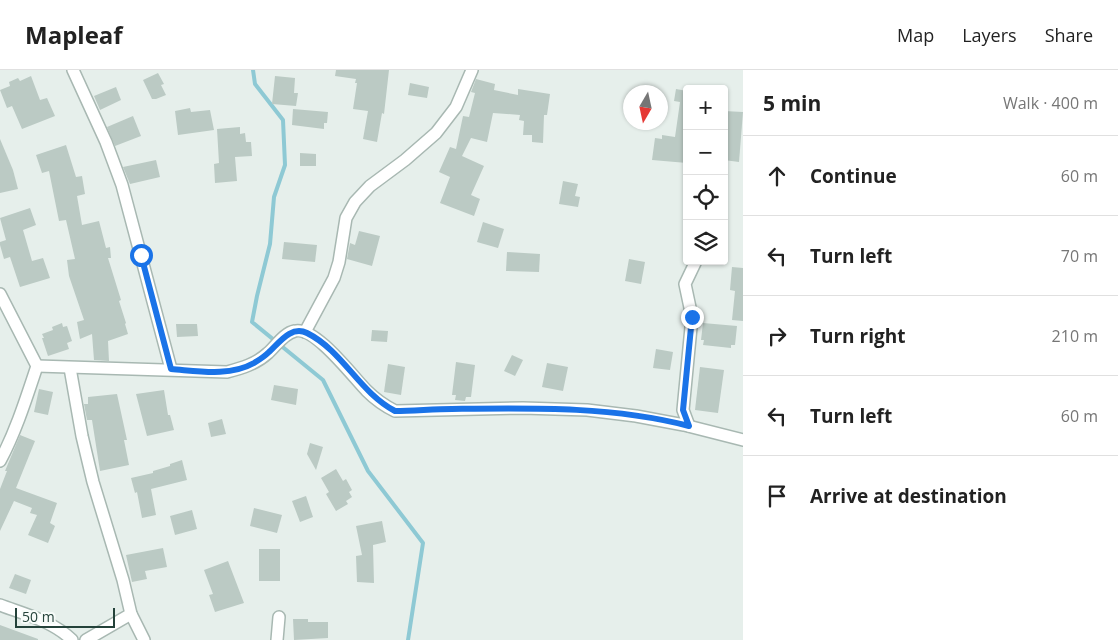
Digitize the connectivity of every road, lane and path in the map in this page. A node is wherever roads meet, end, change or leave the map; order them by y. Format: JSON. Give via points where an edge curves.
{"nodes":[{"id":1,"x":73,"y":70,"type":"edge"},
{"id":2,"x":472,"y":70,"type":"edge"},
{"id":3,"x":694,"y":265,"type":"edge"},
{"id":4,"x":0,"y":294,"type":"edge"},
{"id":5,"x":305,"y":332,"type":"junction"},
{"id":6,"x":37,"y":366,"type":"junction"},
{"id":7,"x":70,"y":368,"type":"junction"},
{"id":8,"x":171,"y":369,"type":"junction"},
{"id":9,"x":689,"y":426,"type":"junction"},
{"id":10,"x":743,"y":440,"type":"edge"},
{"id":11,"x":0,"y":461,"type":"edge"},
{"id":12,"x":0,"y":604,"type":"edge"},
{"id":13,"x":131,"y":614,"type":"junction"},
{"id":14,"x":279,"y":617,"type":"dead end"},
{"id":15,"x":72,"y":640,"type":"edge"},
{"id":16,"x":86,"y":640,"type":"edge"},
{"id":17,"x":144,"y":640,"type":"edge"},
{"id":18,"x":277,"y":640,"type":"edge"}],
"edges":[{"from":1,"to":8,"type":"street","via":[[122,185]]},
{"from":2,"to":5,"type":"street","via":[[456,107],[436,133],[355,202],[346,218],[334,278]]},
{"from":3,"to":9,"type":"street","via":[[685,284],[692,317],[683,410]]},
{"from":4,"to":6,"type":"street"},
{"from":5,"to":8,"type":"street","via":[[294,331],[268,354],[243,368],[227,372]]},
{"from":5,"to":9,"type":"street","via":[[336,355],[368,392],[395,411],[587,410]]},
{"from":6,"to":7,"type":"street"},
{"from":6,"to":11,"type":"street","via":[[22,413]]},
{"from":7,"to":8,"type":"street"},
{"from":7,"to":13,"type":"street","via":[[93,482]]},
{"from":9,"to":10,"type":"street"},
{"from":12,"to":15,"type":"street","via":[[48,623]]},
{"from":13,"to":16,"type":"street"},
{"from":13,"to":17,"type":"street"},
{"from":14,"to":18,"type":"street"}]}
